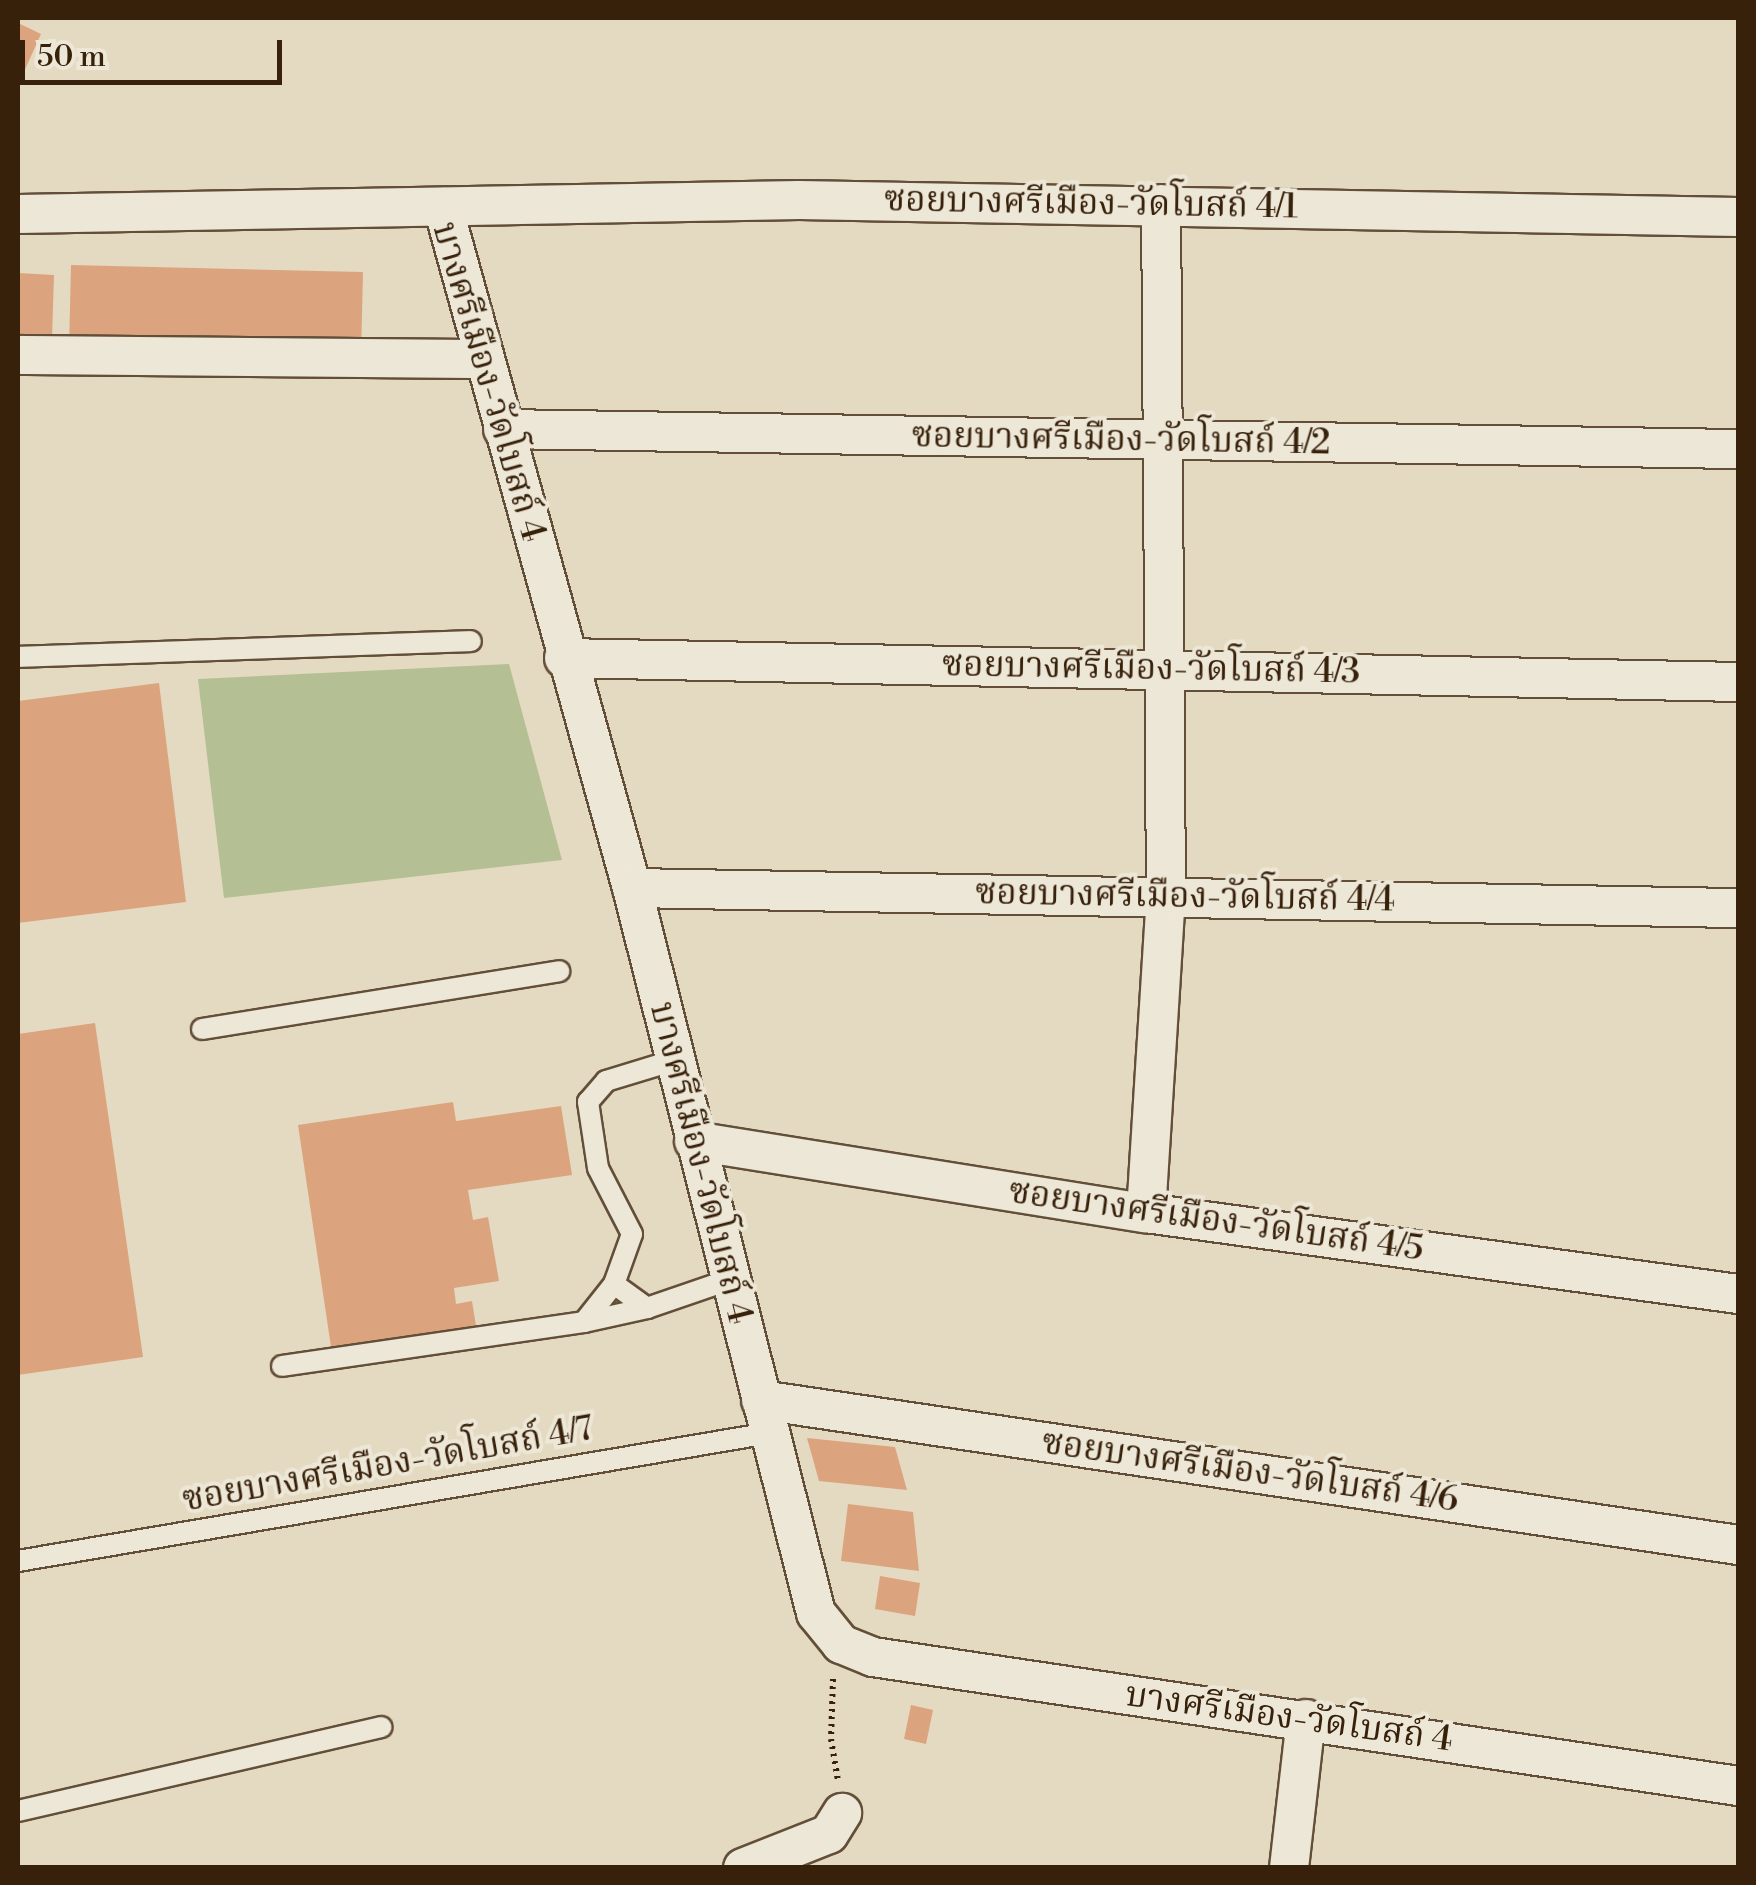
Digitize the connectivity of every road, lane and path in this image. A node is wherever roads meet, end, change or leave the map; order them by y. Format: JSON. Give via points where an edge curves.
{"nodes":[{"id":1,"x":1161,"y":204,"type":"junction"},
{"id":2,"x":443,"y":207,"type":"junction"},
{"id":3,"x":18,"y":214,"type":"edge"},
{"id":4,"x":1738,"y":217,"type":"edge"},
{"id":5,"x":18,"y":355,"type":"edge"},
{"id":6,"x":481,"y":359,"type":"junction"},
{"id":7,"x":503,"y":429,"type":"junction"},
{"id":8,"x":1165,"y":441,"type":"junction"},
{"id":9,"x":1738,"y":449,"type":"edge"},
{"id":10,"x":471,"y":642,"type":"dead end"},
{"id":11,"x":18,"y":657,"type":"edge"},
{"id":12,"x":564,"y":658,"type":"junction"},
{"id":13,"x":1162,"y":670,"type":"junction"},
{"id":14,"x":1738,"y":682,"type":"edge"},
{"id":15,"x":632,"y":888,"type":"junction"},
{"id":16,"x":1166,"y":896,"type":"junction"},
{"id":17,"x":1738,"y":908,"type":"edge"},
{"id":18,"x":559,"y":970,"type":"dead end"},
{"id":19,"x":202,"y":1028,"type":"dead end"},
{"id":20,"x":672,"y":1061,"type":"junction"},
{"id":21,"x":694,"y":1142,"type":"junction"},
{"id":22,"x":1146,"y":1213,"type":"junction"},
{"id":23,"x":729,"y":1280,"type":"junction"},
{"id":24,"x":614,"y":1284,"type":"junction"},
{"id":25,"x":1738,"y":1294,"type":"edge"},
{"id":26,"x":648,"y":1308,"type":"junction"},
{"id":27,"x":584,"y":1322,"type":"junction"},
{"id":28,"x":282,"y":1366,"type":"dead end"},
{"id":29,"x":765,"y":1416,"type":"junction"},
{"id":30,"x":1738,"y":1545,"type":"edge"},
{"id":31,"x":18,"y":1561,"type":"edge"},
{"id":32,"x":841,"y":1644,"type":"junction"},
{"id":33,"x":1306,"y":1719,"type":"junction"},
{"id":34,"x":381,"y":1728,"type":"dead end"},
{"id":35,"x":1738,"y":1786,"type":"edge"},
{"id":36,"x":18,"y":1810,"type":"edge"},
{"id":37,"x":842,"y":1813,"type":"joint"},
{"id":38,"x":743,"y":1868,"type":"edge"},
{"id":39,"x":1289,"y":1868,"type":"edge"}],
"edges":[{"from":1,"to":2,"type":"street","name":"ซอยบางศรีเมือง-วัดโบสถ์ 4/1","via":[[799,200]]},
{"from":1,"to":4,"type":"street","name":"ซอยบางศรีเมือง-วัดโบสถ์ 4/1"},
{"from":1,"to":8,"type":"street"},
{"from":2,"to":3,"type":"street","name":"บางศรีเมือง-วัดโบสถ์ 4"},
{"from":2,"to":6,"type":"street","name":"บางศรีเมือง-วัดโบสถ์ 4"},
{"from":5,"to":6,"type":"street"},
{"from":6,"to":7,"type":"street","name":"บางศรีเมือง-วัดโบสถ์ 4"},
{"from":7,"to":8,"type":"street","name":"ซอยบางศรีเมือง-วัดโบสถ์ 4/2"},
{"from":7,"to":12,"type":"street","name":"บางศรีเมือง-วัดโบสถ์ 4"},
{"from":8,"to":9,"type":"street","name":"ซอยบางศรีเมือง-วัดโบสถ์ 4/2"},
{"from":8,"to":13,"type":"street"},
{"from":10,"to":11,"type":"lane"},
{"from":12,"to":13,"type":"street","name":"ซอยบางศรีเมือง-วัดโบสถ์ 4/3"},
{"from":12,"to":15,"type":"street","name":"บางศรีเมือง-วัดโบสถ์ 4"},
{"from":13,"to":14,"type":"street","name":"ซอยบางศรีเมือง-วัดโบสถ์ 4/3"},
{"from":13,"to":16,"type":"street"},
{"from":15,"to":16,"type":"street","name":"ซอยบางศรีเมือง-วัดโบสถ์ 4/4"},
{"from":15,"to":20,"type":"street","name":"บางศรีเมือง-วัดโบสถ์ 4"},
{"from":16,"to":17,"type":"street","name":"ซอยบางศรีเมือง-วัดโบสถ์ 4/4"},
{"from":16,"to":22,"type":"street"},
{"from":18,"to":19,"type":"lane"},
{"from":20,"to":21,"type":"street","name":"บางศรีเมือง-วัดโบสถ์ 4"},
{"from":20,"to":24,"type":"lane","via":[[606,1081],[588,1102],[598,1168],[632,1234]]},
{"from":21,"to":22,"type":"street","name":"ซอยบางศรีเมือง-วัดโบสถ์ 4/5"},
{"from":21,"to":23,"type":"street","name":"บางศรีเมือง-วัดโบสถ์ 4"},
{"from":22,"to":25,"type":"street","name":"ซอยบางศรีเมือง-วัดโบสถ์ 4/5"},
{"from":23,"to":26,"type":"lane"},
{"from":23,"to":29,"type":"street","name":"บางศรีเมือง-วัดโบสถ์ 4"},
{"from":24,"to":26,"type":"lane"},
{"from":24,"to":27,"type":"lane"},
{"from":26,"to":27,"type":"lane"},
{"from":27,"to":28,"type":"lane"},
{"from":29,"to":30,"type":"street","name":"ซอยบางศรีเมือง-วัดโบสถ์ 4/6"},
{"from":29,"to":31,"type":"lane","name":"ซอยบางศรีเมือง-วัดโบสถ์ 4/7"},
{"from":29,"to":32,"type":"street","name":"บางศรีเมือง-วัดโบสถ์ 4","via":[[816,1614]]},
{"from":32,"to":33,"type":"street","name":"บางศรีเมือง-วัดโบสถ์ 4","via":[[873,1657]]},
{"from":32,"to":37,"type":"path","via":[[830,1690]]},
{"from":33,"to":35,"type":"street","name":"บางศรีเมือง-วัดโบสถ์ 4"},
{"from":33,"to":39,"type":"street"},
{"from":34,"to":36,"type":"lane"},
{"from":37,"to":38,"type":"street","via":[[829,1834]]}]}
